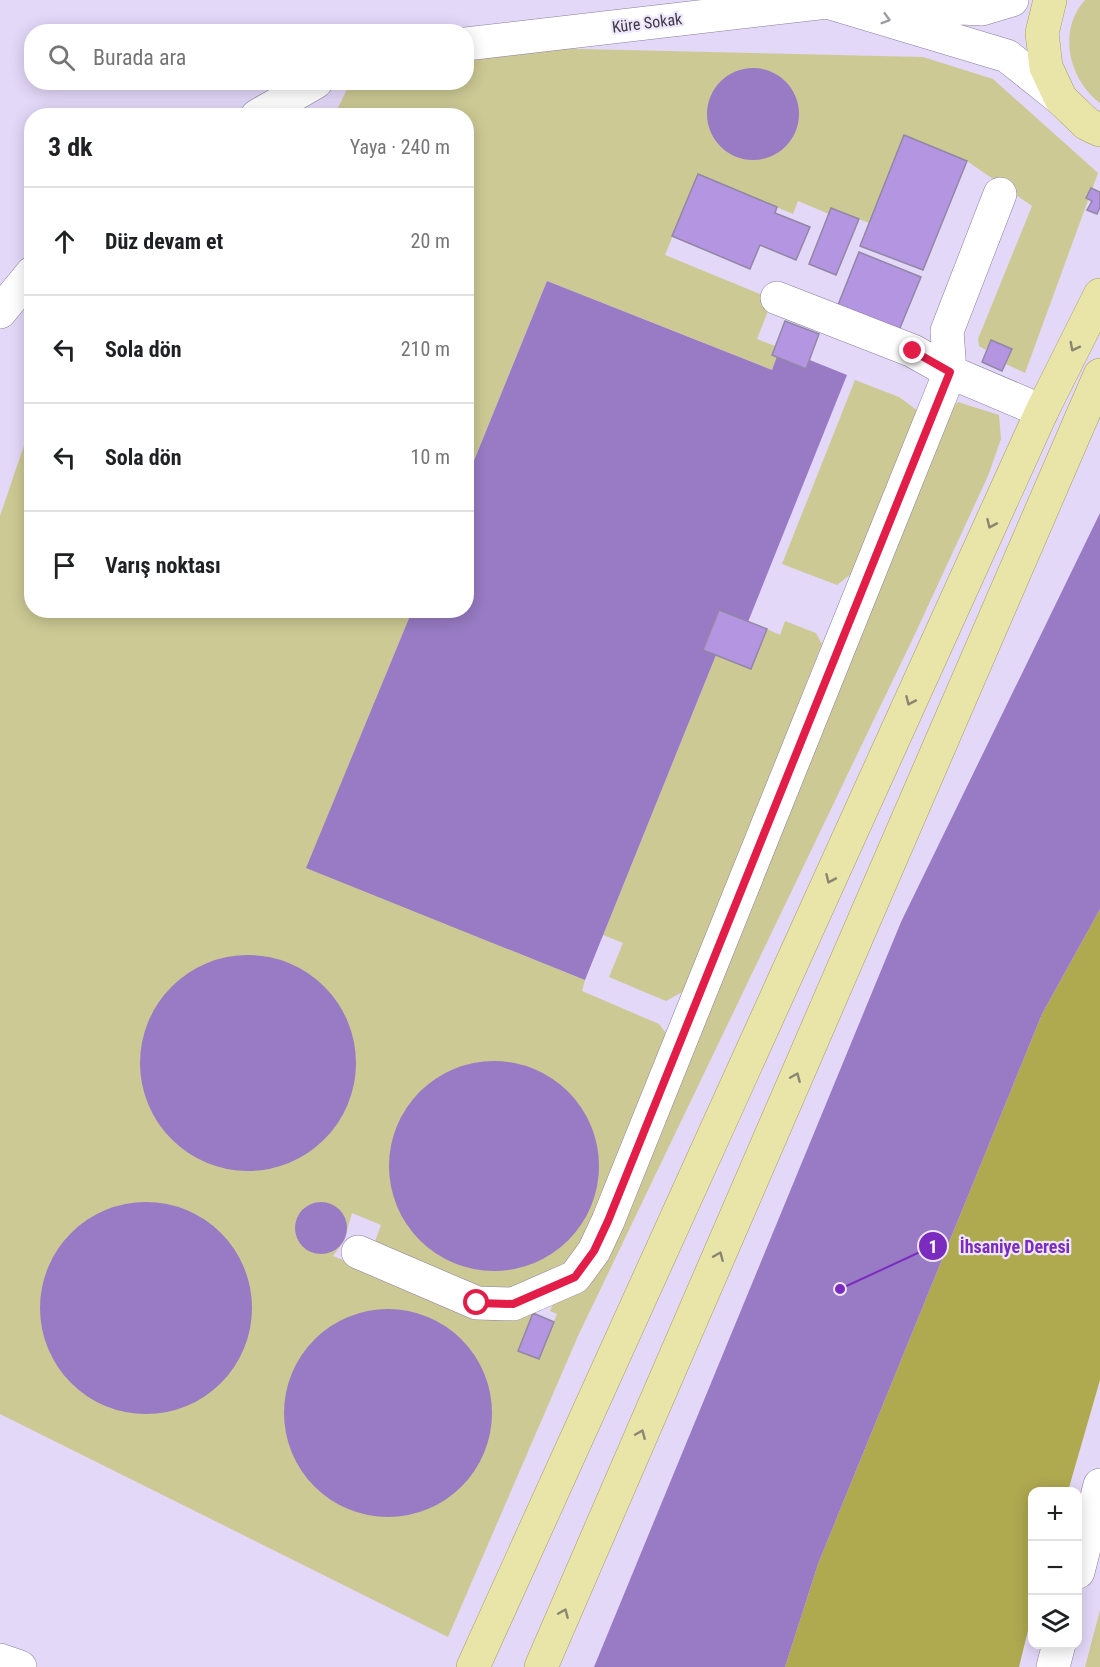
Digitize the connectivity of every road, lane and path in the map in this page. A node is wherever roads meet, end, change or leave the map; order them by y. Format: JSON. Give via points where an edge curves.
{"nodes":[{"id":1,"x":1012,"y":0,"type":"edge"},
{"id":2,"x":1050,"y":0,"type":"edge"},
{"id":3,"x":827,"y":2,"type":"junction"},
{"id":4,"x":474,"y":43,"type":"edge"},
{"id":5,"x":302,"y":90,"type":"edge"},
{"id":6,"x":1061,"y":99,"type":"junction"},
{"id":7,"x":271,"y":108,"type":"edge"},
{"id":8,"x":1100,"y":130,"type":"edge"},
{"id":9,"x":1000,"y":194,"type":"dead end"},
{"id":10,"x":24,"y":283,"type":"edge"},
{"id":11,"x":1100,"y":295,"type":"edge"},
{"id":12,"x":777,"y":298,"type":"dead end"},
{"id":13,"x":0,"y":312,"type":"edge"},
{"id":14,"x":950,"y":372,"type":"junction"},
{"id":15,"x":1100,"y":375,"type":"edge"},
{"id":16,"x":1042,"y":411,"type":"junction"},
{"id":17,"x":358,"y":1252,"type":"dead end"},
{"id":18,"x":1100,"y":1485,"type":"edge"},
{"id":19,"x":1082,"y":1553,"type":"edge"},
{"id":20,"x":1058,"y":1649,"type":"edge"},
{"id":21,"x":0,"y":1660,"type":"edge"},
{"id":22,"x":20,"y":1667,"type":"edge"},
{"id":23,"x":473,"y":1667,"type":"edge"},
{"id":24,"x":540,"y":1667,"type":"edge"},
{"id":25,"x":1053,"y":1667,"type":"edge"}],
"edges":[{"from":1,"to":3,"type":"street","via":[[982,9]]},
{"from":2,"to":6,"type":"main road","via":[[1042,33],[1046,67]]},
{"from":3,"to":4,"type":"street","name":"Küre Sokak"},
{"from":3,"to":6,"type":"street","one_way":true,"via":[[1007,56]]},
{"from":5,"to":7,"type":"street"},
{"from":6,"to":8,"type":"main road","via":[[1087,124]]},
{"from":9,"to":14,"type":"street","via":[[947,331]]},
{"from":10,"to":13,"type":"street"},
{"from":11,"to":16,"type":"main road","one_way":true},
{"from":12,"to":14,"type":"street","via":[[913,351]]},
{"from":14,"to":16,"type":"street"},
{"from":14,"to":17,"type":"street","via":[[594,1251],[575,1277],[513,1304],[477,1303]]},
{"from":24,"to":15,"type":"main road","one_way":true},
{"from":16,"to":23,"type":"main road","one_way":true},
{"from":18,"to":19,"type":"street"},
{"from":20,"to":25,"type":"street"},
{"from":21,"to":22,"type":"street"}]}
